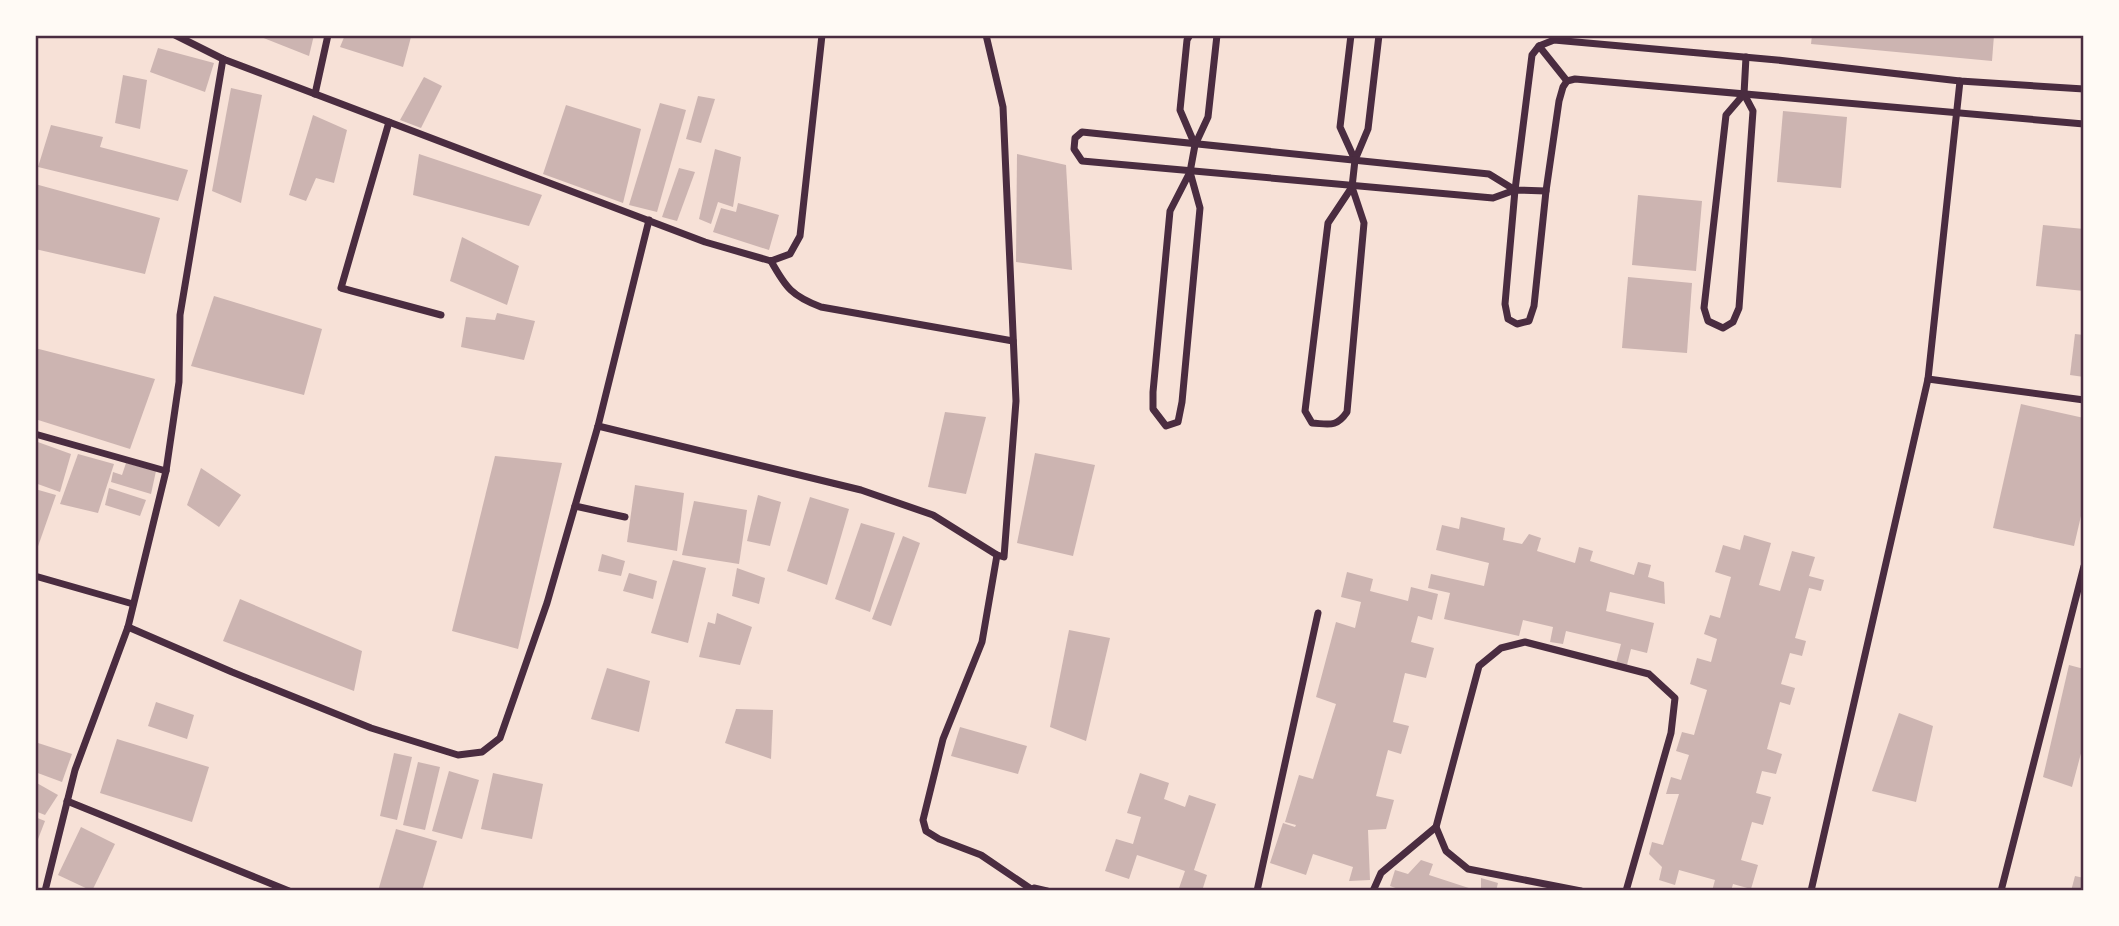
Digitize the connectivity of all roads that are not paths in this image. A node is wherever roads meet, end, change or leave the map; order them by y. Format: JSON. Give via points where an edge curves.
{"nodes":[{"id":1,"x":175,"y":35,"type":"edge"},
{"id":2,"x":328,"y":35,"type":"edge"},
{"id":3,"x":822,"y":35,"type":"edge"},
{"id":4,"x":986,"y":35,"type":"edge"},
{"id":5,"x":1190,"y":35,"type":"edge"},
{"id":6,"x":1217,"y":35,"type":"edge"},
{"id":7,"x":1351,"y":35,"type":"edge"},
{"id":8,"x":1379,"y":35,"type":"edge"},
{"id":9,"x":1539,"y":46,"type":"junction"},
{"id":10,"x":1746,"y":57,"type":"junction"},
{"id":11,"x":223,"y":59,"type":"junction"},
{"id":12,"x":1567,"y":81,"type":"junction"},
{"id":13,"x":1960,"y":81,"type":"junction"},
{"id":14,"x":2084,"y":89,"type":"edge"},
{"id":15,"x":315,"y":94,"type":"junction"},
{"id":16,"x":1744,"y":94,"type":"junction"},
{"id":17,"x":1957,"y":112,"type":"junction"},
{"id":18,"x":389,"y":122,"type":"junction"},
{"id":19,"x":2084,"y":124,"type":"edge"},
{"id":20,"x":1195,"y":145,"type":"junction"},
{"id":21,"x":1355,"y":160,"type":"junction"},
{"id":22,"x":1190,"y":172,"type":"junction"},
{"id":23,"x":1352,"y":187,"type":"junction"},
{"id":24,"x":1515,"y":190,"type":"junction"},
{"id":25,"x":1546,"y":191,"type":"junction"},
{"id":26,"x":649,"y":220,"type":"junction"},
{"id":27,"x":771,"y":261,"type":"junction"},
{"id":28,"x":440,"y":315,"type":"dead end"},
{"id":29,"x":1013,"y":341,"type":"junction"},
{"id":30,"x":1928,"y":379,"type":"junction"},
{"id":31,"x":2084,"y":400,"type":"edge"},
{"id":32,"x":598,"y":426,"type":"junction"},
{"id":33,"x":35,"y":434,"type":"edge"},
{"id":34,"x":166,"y":471,"type":"junction"},
{"id":35,"x":575,"y":506,"type":"junction"},
{"id":36,"x":625,"y":517,"type":"dead end"},
{"id":37,"x":997,"y":555,"type":"junction"},
{"id":38,"x":2084,"y":565,"type":"edge"},
{"id":39,"x":35,"y":576,"type":"edge"},
{"id":40,"x":133,"y":604,"type":"junction"},
{"id":41,"x":1318,"y":613,"type":"dead end"},
{"id":42,"x":128,"y":626,"type":"junction"},
{"id":43,"x":68,"y":801,"type":"junction"},
{"id":44,"x":1436,"y":827,"type":"junction"},
{"id":45,"x":35,"y":886,"type":"edge"},
{"id":46,"x":1034,"y":890,"type":"edge"},
{"id":47,"x":43,"y":891,"type":"edge"},
{"id":48,"x":289,"y":891,"type":"edge"},
{"id":49,"x":1047,"y":891,"type":"edge"},
{"id":50,"x":1256,"y":891,"type":"edge"},
{"id":51,"x":1373,"y":891,"type":"edge"},
{"id":52,"x":1581,"y":891,"type":"edge"},
{"id":53,"x":1626,"y":891,"type":"edge"},
{"id":54,"x":1811,"y":891,"type":"edge"},
{"id":55,"x":2000,"y":891,"type":"edge"}],
"edges":[{"from":1,"to":11,"type":"street"},
{"from":2,"to":15,"type":"street"},
{"from":3,"to":27,"type":"street","via":[[800,236],[790,254]]},
{"from":4,"to":29,"type":"street","via":[[1003,107]]},
{"from":5,"to":20,"type":"street","via":[[1180,110]]},
{"from":6,"to":20,"type":"street","via":[[1209,117]]},
{"from":7,"to":21,"type":"street","via":[[1340,127]]},
{"from":8,"to":21,"type":"street","via":[[1368,129]]},
{"from":9,"to":10,"type":"street","via":[[1554,40]]},
{"from":9,"to":12,"type":"street"},
{"from":9,"to":24,"type":"street","via":[[1532,55]]},
{"from":10,"to":13,"type":"street"},
{"from":10,"to":16,"type":"street"},
{"from":11,"to":15,"type":"street"},
{"from":11,"to":34,"type":"street","via":[[180,315],[178,382]]},
{"from":12,"to":16,"type":"street"},
{"from":12,"to":25,"type":"street","via":[[1559,101]]},
{"from":13,"to":14,"type":"street"},
{"from":13,"to":17,"type":"street"},
{"from":15,"to":18,"type":"street"},
{"from":16,"to":16,"type":"street","via":[[1754,111],[1739,308],[1733,322],[1723,328],[1708,321],[1704,308],[1726,115]]},
{"from":16,"to":17,"type":"street"},
{"from":17,"to":19,"type":"street"},
{"from":17,"to":30,"type":"street"},
{"from":18,"to":26,"type":"street"},
{"from":18,"to":28,"type":"street","via":[[341,288]]},
{"from":20,"to":21,"type":"street"},
{"from":20,"to":22,"type":"street"},
{"from":20,"to":22,"type":"street","via":[[1082,132],[1075,138],[1074,149],[1082,160]]},
{"from":21,"to":23,"type":"street"},
{"from":21,"to":24,"type":"street","via":[[1489,174]]},
{"from":22,"to":22,"type":"street","via":[[1200,208],[1182,401],[1178,422],[1167,426],[1153,409],[1153,392],[1170,211]]},
{"from":22,"to":23,"type":"street"},
{"from":23,"to":23,"type":"street","via":[[1364,223],[1347,412],[1340,422],[1312,423],[1304,411],[1328,223]]},
{"from":23,"to":24,"type":"street","via":[[1493,198]]},
{"from":24,"to":25,"type":"street"},
{"from":24,"to":25,"type":"street","via":[[1505,304],[1508,319],[1517,324],[1529,321],[1534,306]]},
{"from":26,"to":27,"type":"street"},
{"from":26,"to":32,"type":"street"},
{"from":27,"to":29,"type":"street","via":[[785,286],[800,299],[821,307]]},
{"from":29,"to":37,"type":"street","via":[[1016,401],[1004,557]]},
{"from":30,"to":31,"type":"street"},
{"from":30,"to":54,"type":"street"},
{"from":32,"to":35,"type":"street"},
{"from":32,"to":37,"type":"street","via":[[861,490],[933,514]]},
{"from":33,"to":34,"type":"street"},
{"from":34,"to":40,"type":"street"},
{"from":35,"to":36,"type":"street"},
{"from":35,"to":42,"type":"street","via":[[500,738],[482,752],[458,755],[371,728]]},
{"from":37,"to":46,"type":"street","via":[[982,642],[943,739],[923,820],[926,831],[981,855]]},
{"from":38,"to":55,"type":"street"},
{"from":39,"to":40,"type":"street"},
{"from":40,"to":42,"type":"street"},
{"from":41,"to":50,"type":"street"},
{"from":42,"to":43,"type":"street"},
{"from":43,"to":47,"type":"street"},
{"from":43,"to":48,"type":"street"},
{"from":44,"to":51,"type":"street","via":[[1381,873]]},
{"from":44,"to":52,"type":"street","via":[[1446,850],[1468,869]]},
{"from":44,"to":53,"type":"street","via":[[1479,666],[1500,648],[1525,642],[1649,674],[1675,698],[1671,733]]},
{"from":45,"to":47,"type":"street"},
{"from":46,"to":49,"type":"street"}]}
